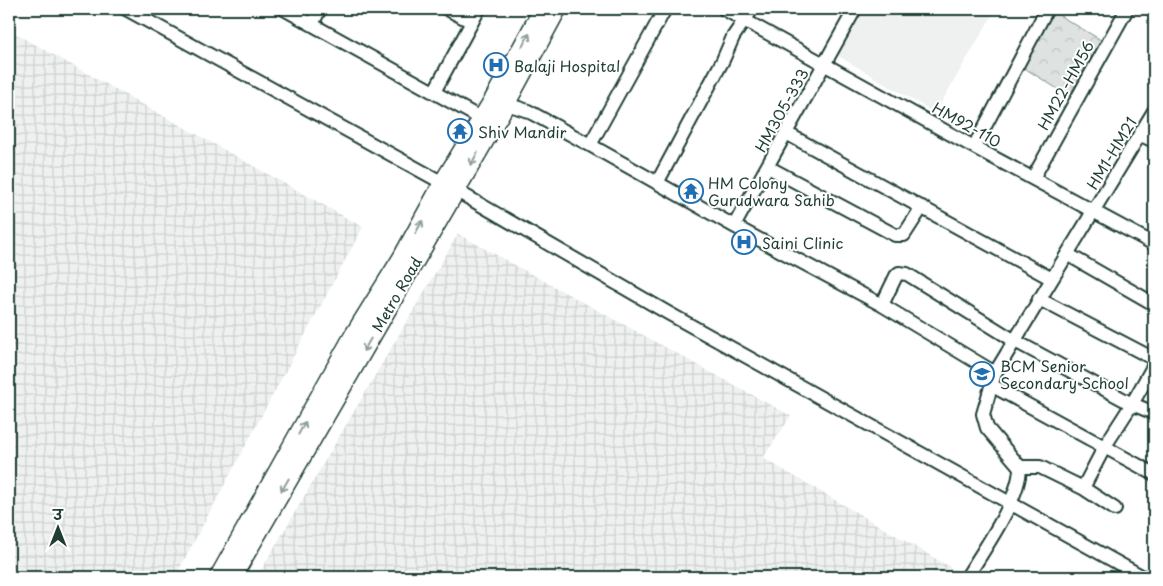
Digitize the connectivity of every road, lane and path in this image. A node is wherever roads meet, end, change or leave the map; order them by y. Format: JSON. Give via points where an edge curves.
{"nodes":[{"id":1,"x":126,"y":9,"type":"edge"},
{"id":2,"x":284,"y":9,"type":"edge"},
{"id":3,"x":320,"y":9,"type":"edge"},
{"id":4,"x":447,"y":9,"type":"edge"},
{"id":5,"x":479,"y":9,"type":"edge"},
{"id":6,"x":542,"y":9,"type":"edge"},
{"id":7,"x":557,"y":9,"type":"edge"},
{"id":8,"x":724,"y":9,"type":"edge"},
{"id":9,"x":752,"y":9,"type":"edge"},
{"id":10,"x":855,"y":9,"type":"edge"},
{"id":11,"x":1047,"y":9,"type":"edge"},
{"id":12,"x":1127,"y":9,"type":"edge"},
{"id":13,"x":662,"y":10,"type":"edge"},
{"id":14,"x":746,"y":20,"type":"junction"},
{"id":15,"x":472,"y":22,"type":"junction"},
{"id":16,"x":312,"y":24,"type":"junction"},
{"id":17,"x":825,"y":64,"type":"junction"},
{"id":18,"x":434,"y":92,"type":"junction"},
{"id":19,"x":500,"y":102,"type":"junction"},
{"id":20,"x":1154,"y":112,"type":"edge"},
{"id":21,"x":482,"y":119,"type":"junction"},
{"id":22,"x":786,"y":133,"type":"junction"},
{"id":23,"x":1142,"y":134,"type":"junction"},
{"id":24,"x":1154,"y":141,"type":"edge"},
{"id":25,"x":590,"y":145,"type":"junction"},
{"id":26,"x":974,"y":148,"type":"junction"},
{"id":27,"x":768,"y":167,"type":"junction"},
{"id":28,"x":1033,"y":178,"type":"junction"},
{"id":29,"x":657,"y":183,"type":"junction"},
{"id":30,"x":449,"y":186,"type":"junction"},
{"id":31,"x":922,"y":207,"type":"junction"},
{"id":32,"x":1095,"y":212,"type":"junction"},
{"id":33,"x":734,"y":226,"type":"junction"},
{"id":34,"x":1154,"y":244,"type":"edge"},
{"id":35,"x":1067,"y":254,"type":"junction"},
{"id":36,"x":1052,"y":279,"type":"junction"},
{"id":37,"x":1039,"y":300,"type":"junction"},
{"id":38,"x":1154,"y":304,"type":"edge"},
{"id":39,"x":882,"y":306,"type":"junction"},
{"id":40,"x":1015,"y":341,"type":"junction"},
{"id":41,"x":1154,"y":359,"type":"edge"},
{"id":42,"x":1154,"y":365,"type":"edge"},
{"id":43,"x":993,"y":379,"type":"junction"},
{"id":44,"x":1132,"y":404,"type":"junction"},
{"id":45,"x":1154,"y":413,"type":"edge"},
{"id":46,"x":1105,"y":446,"type":"junction"},
{"id":47,"x":1020,"y":467,"type":"junction"},
{"id":48,"x":1154,"y":474,"type":"edge"},
{"id":49,"x":1083,"y":488,"type":"junction"},
{"id":50,"x":1010,"y":504,"type":"junction"},
{"id":51,"x":1115,"y":509,"type":"dead end"},
{"id":52,"x":1129,"y":574,"type":"edge"},
{"id":53,"x":219,"y":577,"type":"edge"},
{"id":54,"x":232,"y":577,"type":"edge"},
{"id":55,"x":967,"y":577,"type":"edge"},
{"id":56,"x":1143,"y":577,"type":"edge"}],
"edges":[{"from":1,"to":30,"type":"street"},
{"from":2,"to":16,"type":"street"},
{"from":3,"to":16,"type":"street"},
{"from":4,"to":15,"type":"street"},
{"from":5,"to":15,"type":"street"},
{"from":19,"to":6,"type":"street","name":"Metro Road","one_way":true},
{"from":7,"to":19,"type":"street","name":"Metro Road"},
{"from":8,"to":14,"type":"street","name":"HM92-110"},
{"from":9,"to":14,"type":"street"},
{"from":10,"to":17,"type":"street","name":"HM305-333"},
{"from":11,"to":26,"type":"street"},
{"from":12,"to":28,"type":"street","name":"HM22-HM56"},
{"from":13,"to":25,"type":"street"},
{"from":14,"to":17,"type":"street","name":"HM92-110"},
{"from":14,"to":29,"type":"street"},
{"from":15,"to":18,"type":"street"},
{"from":16,"to":18,"type":"street"},
{"from":17,"to":22,"type":"street","name":"HM305-333"},
{"from":17,"to":26,"type":"street","name":"HM92-110"},
{"from":18,"to":21,"type":"street"},
{"from":19,"to":21,"type":"street","name":"Metro Road"},
{"from":19,"to":25,"type":"street","via":[[528,112]]},
{"from":19,"to":30,"type":"street","name":"Metro Road","one_way":true},
{"from":20,"to":23,"type":"street","name":"HM1-HM21"},
{"from":21,"to":30,"type":"street","name":"Metro Road"},
{"from":22,"to":27,"type":"street","name":"HM305-333"},
{"from":22,"to":31,"type":"street"},
{"from":23,"to":24,"type":"street"},
{"from":23,"to":32,"type":"street","name":"HM1-HM21"},
{"from":25,"to":29,"type":"street"},
{"from":26,"to":28,"type":"street","name":"HM92-110"},
{"from":27,"to":31,"type":"street","via":[[895,235],[904,236]]},
{"from":27,"to":33,"type":"street","name":"HM305-333"},
{"from":28,"to":32,"type":"street","name":"HM92-110"},
{"from":29,"to":33,"type":"street"},
{"from":30,"to":50,"type":"street"},
{"from":53,"to":30,"type":"street","name":"Metro Road","one_way":true,"via":[[354,335]]},
{"from":30,"to":54,"type":"street","name":"Metro Road","one_way":true},
{"from":31,"to":36,"type":"street"},
{"from":32,"to":34,"type":"street","name":"HM92-110"},
{"from":32,"to":35,"type":"street","name":"HM1-HM21"},
{"from":33,"to":39,"type":"street"},
{"from":35,"to":36,"type":"street","name":"HM1-HM21"},
{"from":35,"to":38,"type":"street"},
{"from":36,"to":37,"type":"street","name":"HM1-HM21"},
{"from":37,"to":40,"type":"street","name":"HM1-HM21"},
{"from":37,"to":41,"type":"street"},
{"from":39,"to":40,"type":"street","via":[[896,276],[903,272]]},
{"from":39,"to":43,"type":"street"},
{"from":40,"to":43,"type":"street","name":"HM1-HM21"},
{"from":40,"to":44,"type":"street"},
{"from":42,"to":44,"type":"street"},
{"from":43,"to":46,"type":"street"},
{"from":43,"to":47,"type":"street","name":"HM1-HM21","via":[[983,414],[987,428]]},
{"from":44,"to":45,"type":"street"},
{"from":44,"to":46,"type":"street"},
{"from":46,"to":48,"type":"street"},
{"from":46,"to":49,"type":"street"},
{"from":47,"to":49,"type":"street","via":[[1040,467]]},
{"from":47,"to":50,"type":"street","via":[[1019,484]]},
{"from":49,"to":51,"type":"street"},
{"from":50,"to":52,"type":"street"},
{"from":50,"to":55,"type":"street"},
{"from":52,"to":56,"type":"street"}]}
